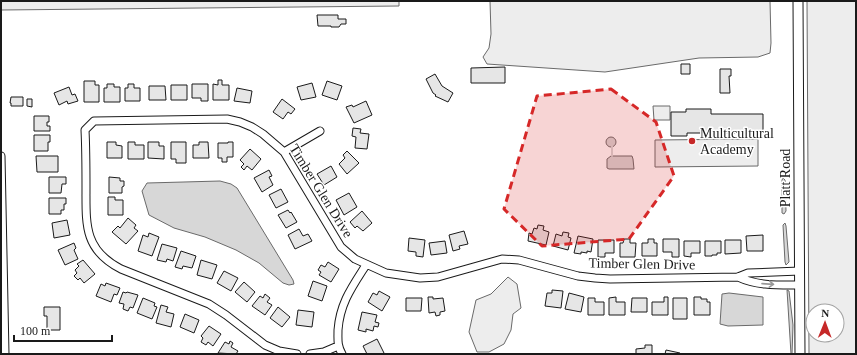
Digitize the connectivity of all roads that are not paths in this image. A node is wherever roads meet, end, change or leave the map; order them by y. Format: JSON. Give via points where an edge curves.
{"nodes":[{"id":1,"x":798,"y":1,"type":"edge"},
{"id":2,"x":320,"y":131,"type":"dead end"},
{"id":3,"x":284,"y":152,"type":"junction"},
{"id":4,"x":1,"y":156,"type":"edge"},
{"id":5,"x":366,"y":265,"type":"junction"},
{"id":6,"x":800,"y":271,"type":"junction"},
{"id":7,"x":738,"y":277,"type":"junction"},
{"id":8,"x":800,"y":285,"type":"junction"},
{"id":9,"x":338,"y":346,"type":"junction"},
{"id":10,"x":5,"y":354,"type":"edge"},
{"id":11,"x":297,"y":354,"type":"edge"},
{"id":12,"x":310,"y":354,"type":"edge"},
{"id":13,"x":342,"y":354,"type":"edge"},
{"id":14,"x":800,"y":354,"type":"edge"}],
"edges":[{"from":1,"to":6,"type":"main road","name":"Platt Road"},
{"from":2,"to":3,"type":"street"},
{"from":3,"to":5,"type":"street","name":"Timber Glen Drive","via":[[341,247],[350,256]]},
{"from":3,"to":11,"type":"street","name":"Timber Glen Drive","via":[[258,130],[234,120],[94,121],[85,130],[86,223],[89,236],[99,253],[120,270],[208,304],[265,345]]},
{"from":4,"to":10,"type":"street"},
{"from":5,"to":7,"type":"street","name":"Timber Glen Drive","via":[[386,273],[420,278],[438,277],[502,258],[595,278]]},
{"from":5,"to":9,"type":"street","via":[[346,296],[339,317]]},
{"from":6,"to":7,"type":"street","name":"Timber Glen Drive","via":[[748,273]]},
{"from":6,"to":8,"type":"main road","name":"Platt Road"},
{"from":7,"to":8,"type":"street","name":"Timber Glen Drive","one_way":true,"via":[[748,282]]},
{"from":8,"to":14,"type":"main road","name":"Platt Road"},
{"from":9,"to":12,"type":"street"},
{"from":9,"to":13,"type":"street"}]}
